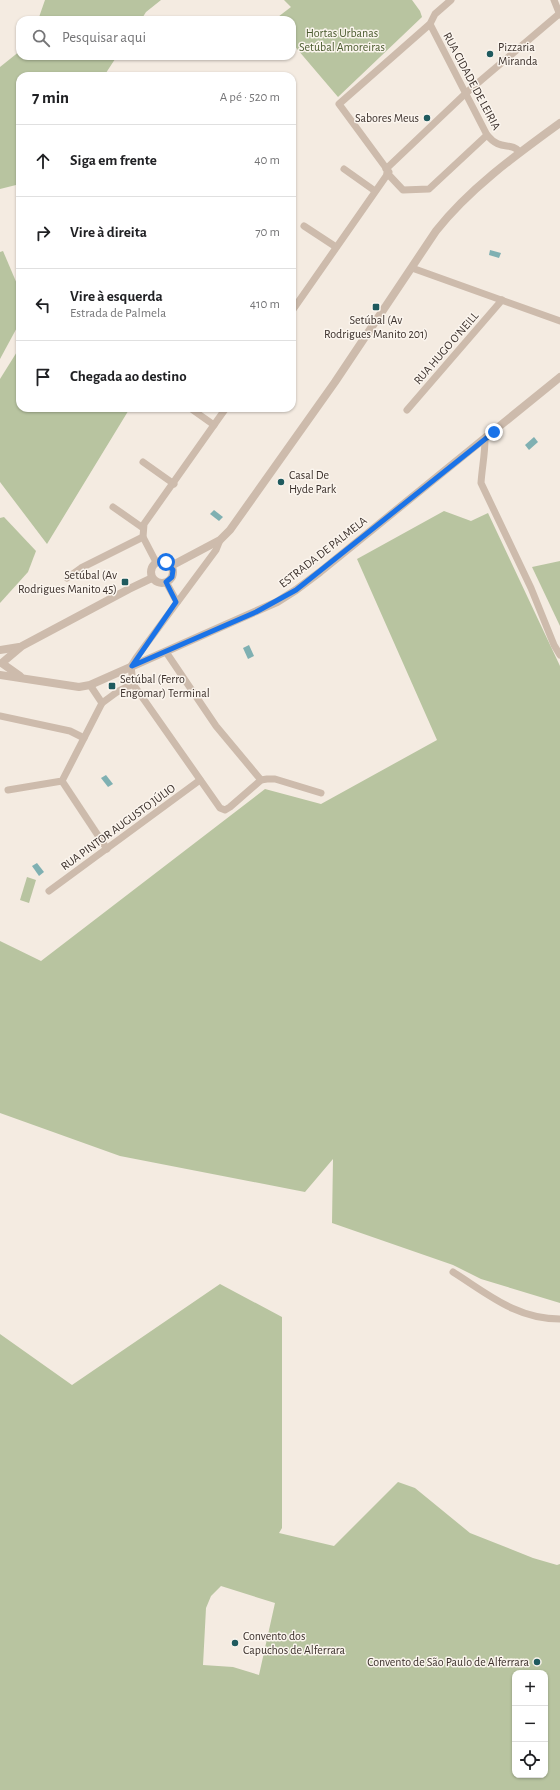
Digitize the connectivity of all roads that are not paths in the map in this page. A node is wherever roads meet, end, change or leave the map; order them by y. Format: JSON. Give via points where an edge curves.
{"nodes":[{"id":1,"x":451,"y":0,"type":"edge"},
{"id":2,"x":554,"y":0,"type":"edge"},
{"id":3,"x":560,"y":15,"type":"edge"},
{"id":4,"x":430,"y":24,"type":"junction"},
{"id":5,"x":466,"y":93,"type":"junction"},
{"id":6,"x":560,"y":123,"type":"edge"},
{"id":7,"x":487,"y":135,"type":"junction"},
{"id":8,"x":520,"y":152,"type":"junction"},
{"id":9,"x":344,"y":169,"type":"dead end"},
{"id":10,"x":387,"y":171,"type":"junction"},
{"id":11,"x":375,"y":191,"type":"junction"},
{"id":12,"x":304,"y":226,"type":"dead end"},
{"id":13,"x":336,"y":247,"type":"junction"},
{"id":14,"x":412,"y":268,"type":"junction"},
{"id":15,"x":502,"y":300,"type":"junction"},
{"id":16,"x":296,"y":303,"type":"edge"},
{"id":17,"x":560,"y":321,"type":"edge"},
{"id":18,"x":560,"y":377,"type":"edge"},
{"id":19,"x":407,"y":410,"type":"dead end"},
{"id":20,"x":196,"y":412,"type":"edge"},
{"id":21,"x":223,"y":412,"type":"edge"},
{"id":22,"x":214,"y":425,"type":"junction"},
{"id":23,"x":485,"y":439,"type":"junction"},
{"id":24,"x":143,"y":462,"type":"dead end"},
{"id":25,"x":174,"y":484,"type":"junction"},
{"id":26,"x":113,"y":507,"type":"dead end"},
{"id":27,"x":143,"y":528,"type":"junction"},
{"id":28,"x":143,"y":537,"type":"junction"},
{"id":29,"x":220,"y":540,"type":"junction"},
{"id":30,"x":156,"y":562,"type":"junction"},
{"id":31,"x":171,"y":566,"type":"junction"},
{"id":32,"x":67,"y":578,"type":"dead end"},
{"id":33,"x":152,"y":578,"type":"junction"},
{"id":34,"x":166,"y":582,"type":"junction"},
{"id":35,"x":176,"y":602,"type":"junction"},
{"id":36,"x":22,"y":646,"type":"junction"},
{"id":37,"x":0,"y":650,"type":"edge"},
{"id":38,"x":166,"y":652,"type":"junction"},
{"id":39,"x":560,"y":655,"type":"edge"},
{"id":40,"x":2,"y":662,"type":"edge"},
{"id":41,"x":132,"y":666,"type":"junction"},
{"id":42,"x":0,"y":675,"type":"edge"},
{"id":43,"x":21,"y":677,"type":"junction"},
{"id":44,"x":133,"y":684,"type":"junction"},
{"id":45,"x":90,"y":685,"type":"junction"},
{"id":46,"x":102,"y":703,"type":"junction"},
{"id":47,"x":0,"y":716,"type":"edge"},
{"id":48,"x":84,"y":738,"type":"junction"},
{"id":49,"x":200,"y":780,"type":"junction"},
{"id":50,"x":261,"y":780,"type":"junction"},
{"id":51,"x":62,"y":781,"type":"junction"},
{"id":52,"x":8,"y":790,"type":"dead end"},
{"id":53,"x":321,"y":793,"type":"dead end"},
{"id":54,"x":107,"y":849,"type":"junction"},
{"id":55,"x":49,"y":891,"type":"dead end"},
{"id":56,"x":453,"y":1272,"type":"dead end"},
{"id":57,"x":560,"y":1319,"type":"edge"}],
"edges":[{"from":1,"to":4,"type":"street","via":[[435,14]]},
{"from":2,"to":3,"type":"street"},
{"from":3,"to":5,"type":"street"},
{"from":4,"to":5,"type":"street","name":"RUA CIDADE DE LEIRIA"},
{"from":4,"to":10,"type":"street","via":[[338,104]]},
{"from":5,"to":7,"type":"street","name":"RUA CIDADE DE LEIRIA"},
{"from":5,"to":10,"type":"street"},
{"from":6,"to":8,"type":"street"},
{"from":7,"to":8,"type":"street","name":"RUA CIDADE DE LEIRIA","via":[[497,145],[516,147]]},
{"from":7,"to":10,"type":"street","via":[[429,189],[403,190]]},
{"from":8,"to":14,"type":"street","via":[[452,211]]},
{"from":9,"to":11,"type":"street"},
{"from":10,"to":11,"type":"street"},
{"from":11,"to":13,"type":"street"},
{"from":12,"to":13,"type":"street"},
{"from":13,"to":16,"type":"street"},
{"from":14,"to":15,"type":"street"},
{"from":14,"to":29,"type":"street","via":[[335,382],[230,530]]},
{"from":15,"to":17,"type":"street"},
{"from":15,"to":19,"type":"street","name":"RUA HUGO O'NEILL"},
{"from":18,"to":23,"type":"street","name":"ESTRADA DE PALMELA"},
{"from":20,"to":22,"type":"street"},
{"from":21,"to":22,"type":"street"},
{"from":22,"to":25,"type":"street"},
{"from":23,"to":38,"type":"street","name":"ESTRADA DE PALMELA","via":[[296,590],[256,612]]},
{"from":23,"to":39,"type":"street","via":[[481,483]]},
{"from":24,"to":25,"type":"street"},
{"from":25,"to":27,"type":"street"},
{"from":26,"to":27,"type":"street"},
{"from":27,"to":28,"type":"street"},
{"from":28,"to":30,"type":"street"},
{"from":28,"to":32,"type":"street","via":[[80,568]]},
{"from":29,"to":31,"type":"street"},
{"from":29,"to":35,"type":"street","via":[[216,550]]},
{"from":30,"to":31,"type":"street","via":[[163,560]]},
{"from":30,"to":33,"type":"street","via":[[151,568]]},
{"from":31,"to":34,"type":"street","via":[[172,577]]},
{"from":33,"to":34,"type":"street","via":[[157,582]]},
{"from":33,"to":36,"type":"street"},
{"from":34,"to":35,"type":"street"},
{"from":35,"to":41,"type":"street"},
{"from":36,"to":37,"type":"street"},
{"from":36,"to":40,"type":"street"},
{"from":38,"to":41,"type":"street","name":"ESTRADA DE PALMELA"},
{"from":38,"to":50,"type":"street","via":[[216,726]]},
{"from":40,"to":43,"type":"street","name":"ESTRADA DE PALMELA"},
{"from":41,"to":44,"type":"street"},
{"from":41,"to":45,"type":"street","name":"ESTRADA DE PALMELA"},
{"from":42,"to":43,"type":"street","name":"ESTRADA DE PALMELA"},
{"from":43,"to":45,"type":"street","name":"ESTRADA DE PALMELA","via":[[80,687]]},
{"from":44,"to":46,"type":"street"},
{"from":44,"to":49,"type":"street"},
{"from":45,"to":46,"type":"street"},
{"from":46,"to":48,"type":"street"},
{"from":47,"to":48,"type":"street","via":[[70,731]]},
{"from":48,"to":51,"type":"street"},
{"from":49,"to":50,"type":"street","via":[[220,808],[225,810]]},
{"from":49,"to":54,"type":"street","name":"RUA PINTOR AUGUSTO JÚLIO"},
{"from":50,"to":53,"type":"street","via":[[275,779]]},
{"from":51,"to":52,"type":"street"},
{"from":51,"to":54,"type":"street"},
{"from":54,"to":55,"type":"street","name":"RUA PINTOR AUGUSTO JÚLIO"},
{"from":56,"to":57,"type":"street","via":[[517,1312],[534,1317]]}]}
